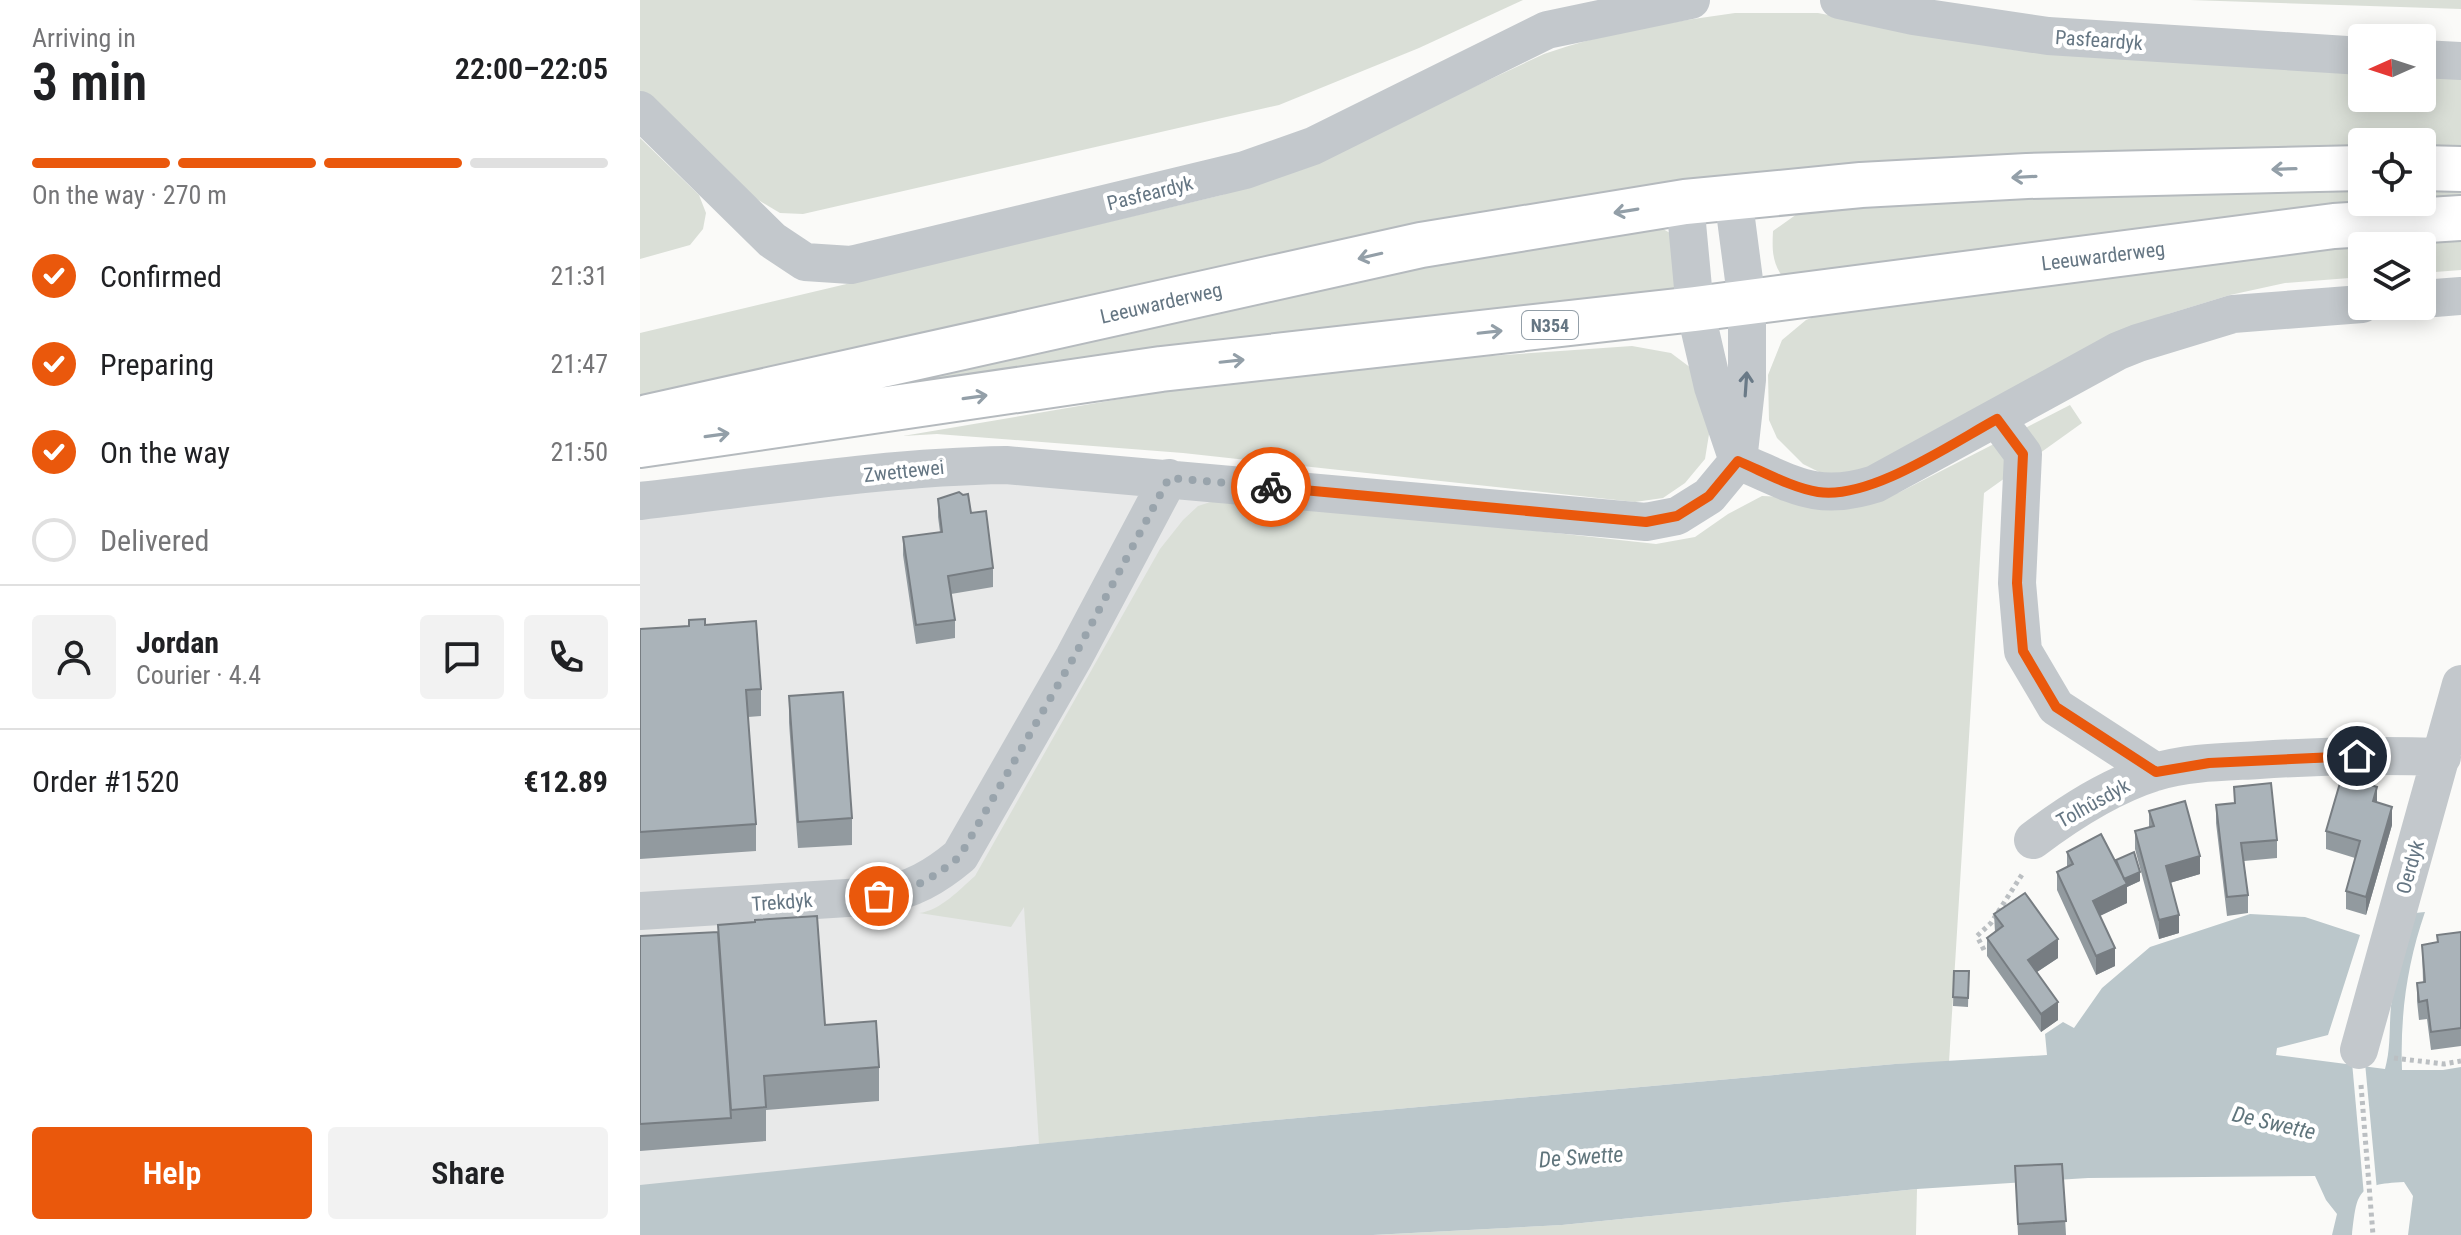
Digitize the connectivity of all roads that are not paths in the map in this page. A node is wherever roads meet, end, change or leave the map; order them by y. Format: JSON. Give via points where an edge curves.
{"nodes":[{"id":1,"x":1691,"y":0,"type":"edge"},
{"id":2,"x":1839,"y":0,"type":"edge"},
{"id":3,"x":2348,"y":55,"type":"edge"},
{"id":4,"x":2436,"y":60,"type":"edge"},
{"id":5,"x":2461,"y":61,"type":"edge"},
{"id":6,"x":640,"y":110,"type":"edge"},
{"id":7,"x":2348,"y":168,"type":"edge"},
{"id":8,"x":2436,"y":168,"type":"edge"},
{"id":9,"x":2461,"y":169,"type":"edge"},
{"id":10,"x":1733,"y":196,"type":"junction"},
{"id":11,"x":1685,"y":202,"type":"junction"},
{"id":12,"x":2461,"y":218,"type":"edge"},
{"id":13,"x":2461,"y":296,"type":"edge"},
{"id":14,"x":2436,"y":298,"type":"edge"},
{"id":15,"x":1747,"y":303,"type":"junction"},
{"id":16,"x":2348,"y":305,"type":"edge"},
{"id":17,"x":1695,"y":309,"type":"junction"},
{"id":18,"x":640,"y":418,"type":"edge"},
{"id":19,"x":1997,"y":419,"type":"junction"},
{"id":20,"x":640,"y":445,"type":"edge"},
{"id":21,"x":1738,"y":461,"type":"junction"},
{"id":22,"x":1169,"y":478,"type":"junction"},
{"id":23,"x":640,"y":501,"type":"edge"},
{"id":24,"x":2461,"y":684,"type":"edge"},
{"id":25,"x":2442,"y":757,"type":"junction"},
{"id":26,"x":2156,"y":772,"type":"junction"},
{"id":27,"x":2033,"y":840,"type":"road end"},
{"id":28,"x":640,"y":911,"type":"edge"},
{"id":29,"x":2359,"y":1063,"type":"road end"}],
"edges":[{"from":1,"to":6,"type":"street","name":"Pasfeardyk","via":[[1547,30],[1313,146],[1245,170],[851,265],[805,262],[772,240]]},
{"from":2,"to":3,"type":"street","name":"Pasfeardyk","via":[[2048,36]]},
{"from":4,"to":5,"type":"street"},
{"from":7,"to":10,"type":"main road","name":"Leeuwarderweg","one_way":true,"via":[[2027,176]]},
{"from":8,"to":9,"type":"main road"},
{"from":10,"to":11,"type":"main road","name":"Leeuwarderweg"},
{"from":10,"to":15,"type":"street"},
{"from":11,"to":17,"type":"street"},
{"from":11,"to":18,"type":"main road","name":"Leeuwarderweg","one_way":true,"via":[[1421,245]]},
{"from":12,"to":15,"type":"main road","name":"Leeuwarderweg","number":"N354","via":[[2334,226]]},
{"from":13,"to":14,"type":"street"},
{"from":15,"to":17,"type":"main road","name":"Leeuwarderweg","number":"N354"},
{"from":21,"to":15,"type":"street","one_way":true,"via":[[1747,380]]},
{"from":16,"to":19,"type":"street","via":[[2233,314],[2167,333],[2118,351]]},
{"from":20,"to":17,"type":"main road","name":"Leeuwarderweg","number":"N354","one_way":true,"via":[[1161,369]]},
{"from":17,"to":21,"type":"street"},
{"from":19,"to":21,"type":"street","via":[[1885,480],[1845,492],[1807,490]]},
{"from":19,"to":26,"type":"street","name":"Tolhûsdyk","via":[[2023,454],[2017,583],[2023,651],[2056,707]]},
{"from":21,"to":22,"type":"street","via":[[1709,496],[1677,516],[1646,522]]},
{"from":22,"to":23,"type":"street","name":"Zwettewei","via":[[1006,465],[949,466]]},
{"from":22,"to":28,"type":"street","name":"Trekdyk","via":[[960,856],[941,873],[879,896]]},
{"from":24,"to":25,"type":"street","name":"Oerdyk"},
{"from":25,"to":26,"type":"street","name":"Tolhûsdyk","via":[[2307,757]]},
{"from":25,"to":29,"type":"street","name":"Oerdyk"},
{"from":26,"to":27,"type":"street","name":"Tolhûsdyk","via":[[2094,799]]}]}
